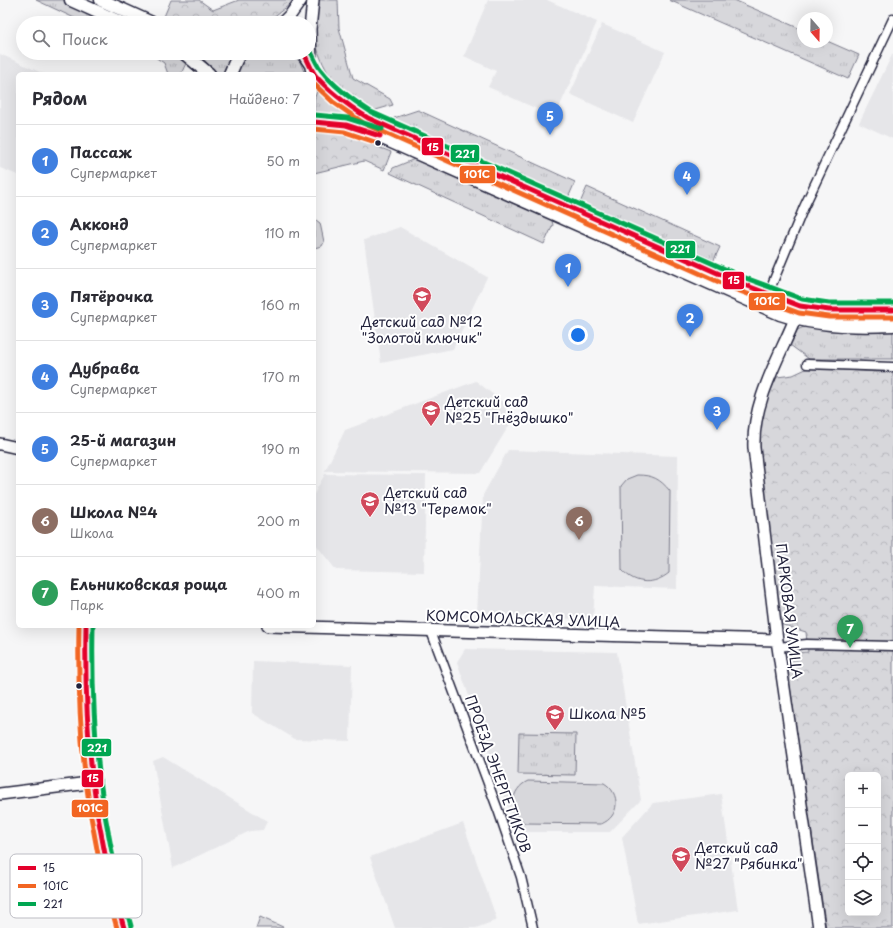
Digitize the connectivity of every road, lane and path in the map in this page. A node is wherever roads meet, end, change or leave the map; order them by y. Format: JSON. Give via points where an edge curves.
{"nodes":[{"id":1,"x":71,"y":0,"type":"edge"},
{"id":2,"x":101,"y":0,"type":"edge"},
{"id":3,"x":301,"y":0,"type":"edge"},
{"id":4,"x":313,"y":0,"type":"edge"},
{"id":5,"x":106,"y":16,"type":"edge"},
{"id":6,"x":136,"y":16,"type":"edge"},
{"id":7,"x":289,"y":16,"type":"edge"},
{"id":8,"x":311,"y":16,"type":"edge"},
{"id":9,"x":893,"y":19,"type":"edge"},
{"id":10,"x":192,"y":60,"type":"edge"},
{"id":11,"x":236,"y":60,"type":"edge"},
{"id":12,"x":307,"y":60,"type":"edge"},
{"id":13,"x":312,"y":60,"type":"edge"},
{"id":14,"x":312,"y":70,"type":"edge"},
{"id":15,"x":207,"y":72,"type":"edge"},
{"id":16,"x":231,"y":72,"type":"edge"},
{"id":17,"x":316,"y":74,"type":"edge"},
{"id":18,"x":316,"y":122,"type":"edge"},
{"id":19,"x":768,"y":294,"type":"junction"},
{"id":20,"x":800,"y":306,"type":"junction"},
{"id":21,"x":893,"y":310,"type":"edge"},
{"id":22,"x":795,"y":319,"type":"junction"},
{"id":23,"x":893,"y":325,"type":"edge"},
{"id":24,"x":807,"y":364,"type":"dead end"},
{"id":25,"x":893,"y":367,"type":"edge"},
{"id":26,"x":0,"y":444,"type":"edge"},
{"id":27,"x":16,"y":448,"type":"edge"},
{"id":28,"x":86,"y":628,"type":"edge"},
{"id":29,"x":92,"y":628,"type":"edge"},
{"id":30,"x":316,"y":628,"type":"edge"},
{"id":31,"x":431,"y":632,"type":"junction"},
{"id":32,"x":777,"y":644,"type":"junction"},
{"id":33,"x":893,"y":646,"type":"edge"},
{"id":34,"x":95,"y":783,"type":"junction"},
{"id":35,"x":0,"y":794,"type":"edge"},
{"id":36,"x":104,"y":854,"type":"edge"},
{"id":37,"x":122,"y":918,"type":"edge"},
{"id":38,"x":127,"y":918,"type":"edge"},
{"id":39,"x":124,"y":928,"type":"edge"},
{"id":40,"x":132,"y":928,"type":"edge"},
{"id":41,"x":534,"y":928,"type":"edge"},
{"id":42,"x":819,"y":928,"type":"edge"}],
"edges":[{"from":1,"to":5,"type":"main road"},
{"from":2,"to":6,"type":"main road"},
{"from":3,"to":7,"type":"street"},
{"from":4,"to":8,"type":"street"},
{"from":9,"to":19,"type":"street","via":[[809,198]]},
{"from":10,"to":15,"type":"main road"},
{"from":11,"to":16,"type":"main road"},
{"from":12,"to":14,"type":"main road"},
{"from":13,"to":14,"type":"street"},
{"from":17,"to":19,"type":"main road","via":[[347,103],[369,119]]},
{"from":18,"to":22,"type":"main road","via":[[346,125],[380,136],[753,303]]},
{"from":19,"to":20,"type":"main road"},
{"from":20,"to":21,"type":"main road","via":[[829,310]]},
{"from":20,"to":22,"type":"main road","name":"ПАРКОВАЯ УЛИЦА"},
{"from":22,"to":23,"type":"main road","via":[[828,324]]},
{"from":22,"to":32,"type":"street","name":"ПАРКОВАЯ УЛИЦА","via":[[762,398],[753,436]]},
{"from":24,"to":25,"type":"street"},
{"from":26,"to":27,"type":"street"},
{"from":28,"to":34,"type":"street","via":[[84,693]]},
{"from":29,"to":34,"type":"street"},
{"from":30,"to":31,"type":"street","name":"КОМСОМОЛЬСКАЯ УЛИЦА"},
{"from":31,"to":32,"type":"street","name":"КОМСОМОЛЬСКАЯ УЛИЦА"},
{"from":31,"to":41,"type":"street","name":"ПРОЕЗД ЭНЕРГЕТИКОВ","via":[[498,810],[521,877]]},
{"from":32,"to":33,"type":"street"},
{"from":32,"to":42,"type":"street","name":"ПАРКОВАЯ УЛИЦА"},
{"from":34,"to":35,"type":"street"},
{"from":34,"to":36,"type":"street"},
{"from":37,"to":39,"type":"street"},
{"from":38,"to":40,"type":"street"}]}
